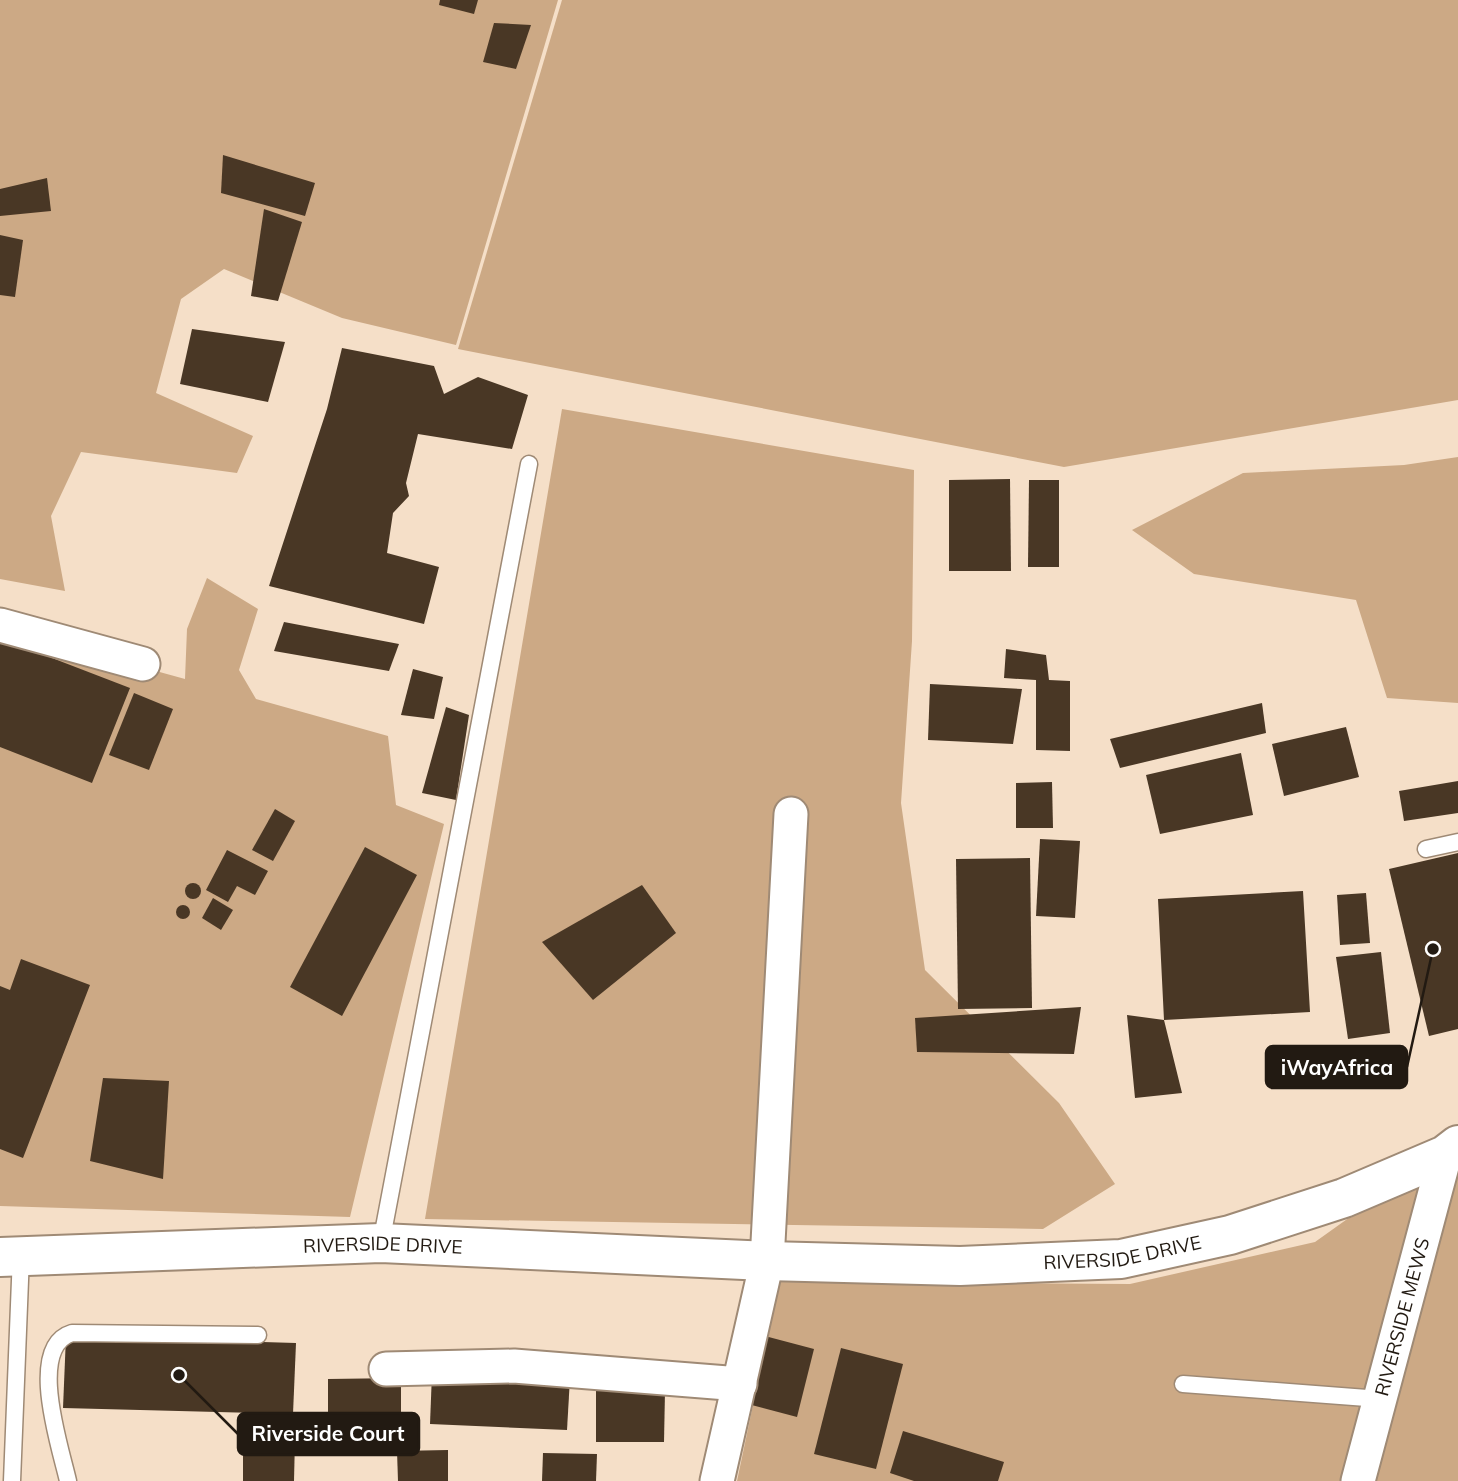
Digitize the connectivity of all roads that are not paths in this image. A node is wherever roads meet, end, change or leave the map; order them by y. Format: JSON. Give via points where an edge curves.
{"nodes":[{"id":1,"x":529,"y":464,"type":"dead end"},
{"id":2,"x":0,"y":625,"type":"edge"},
{"id":3,"x":143,"y":664,"type":"dead end"},
{"id":4,"x":791,"y":814,"type":"dead end"},
{"id":5,"x":1458,"y":842,"type":"edge"},
{"id":6,"x":1426,"y":849,"type":"dead end"},
{"id":7,"x":1451,"y":1150,"type":"edge"},
{"id":8,"x":381,"y":1243,"type":"junction"},
{"id":9,"x":10,"y":1256,"type":"edge"},
{"id":10,"x":767,"y":1261,"type":"junction"},
{"id":11,"x":258,"y":1335,"type":"dead end"},
{"id":12,"x":386,"y":1369,"type":"dead end"},
{"id":13,"x":740,"y":1384,"type":"junction"},
{"id":14,"x":1183,"y":1384,"type":"dead end"},
{"id":15,"x":1380,"y":1399,"type":"junction"},
{"id":16,"x":12,"y":1481,"type":"edge"},
{"id":17,"x":68,"y":1481,"type":"edge"},
{"id":18,"x":717,"y":1481,"type":"edge"},
{"id":19,"x":1358,"y":1481,"type":"edge"}],
"edges":[{"from":1,"to":8,"type":"lane"},
{"from":2,"to":3,"type":"street"},
{"from":4,"to":10,"type":"street"},
{"from":5,"to":6,"type":"lane"},
{"from":7,"to":10,"type":"street","name":"RIVERSIDE DRIVE","via":[[1344,1198],[1230,1235],[1121,1259],[960,1266]]},
{"from":7,"to":15,"type":"street","name":"RIVERSIDE MEWS"},
{"from":8,"to":9,"type":"street","name":"RIVERSIDE DRIVE"},
{"from":8,"to":10,"type":"street","name":"RIVERSIDE DRIVE"},
{"from":9,"to":16,"type":"lane"},
{"from":10,"to":13,"type":"street"},
{"from":11,"to":17,"type":"lane","via":[[63,1336],[57,1343],[48,1395]]},
{"from":12,"to":13,"type":"street","via":[[514,1366]]},
{"from":13,"to":18,"type":"street"},
{"from":14,"to":15,"type":"lane"},
{"from":15,"to":19,"type":"street","name":"RIVERSIDE MEWS"}]}
